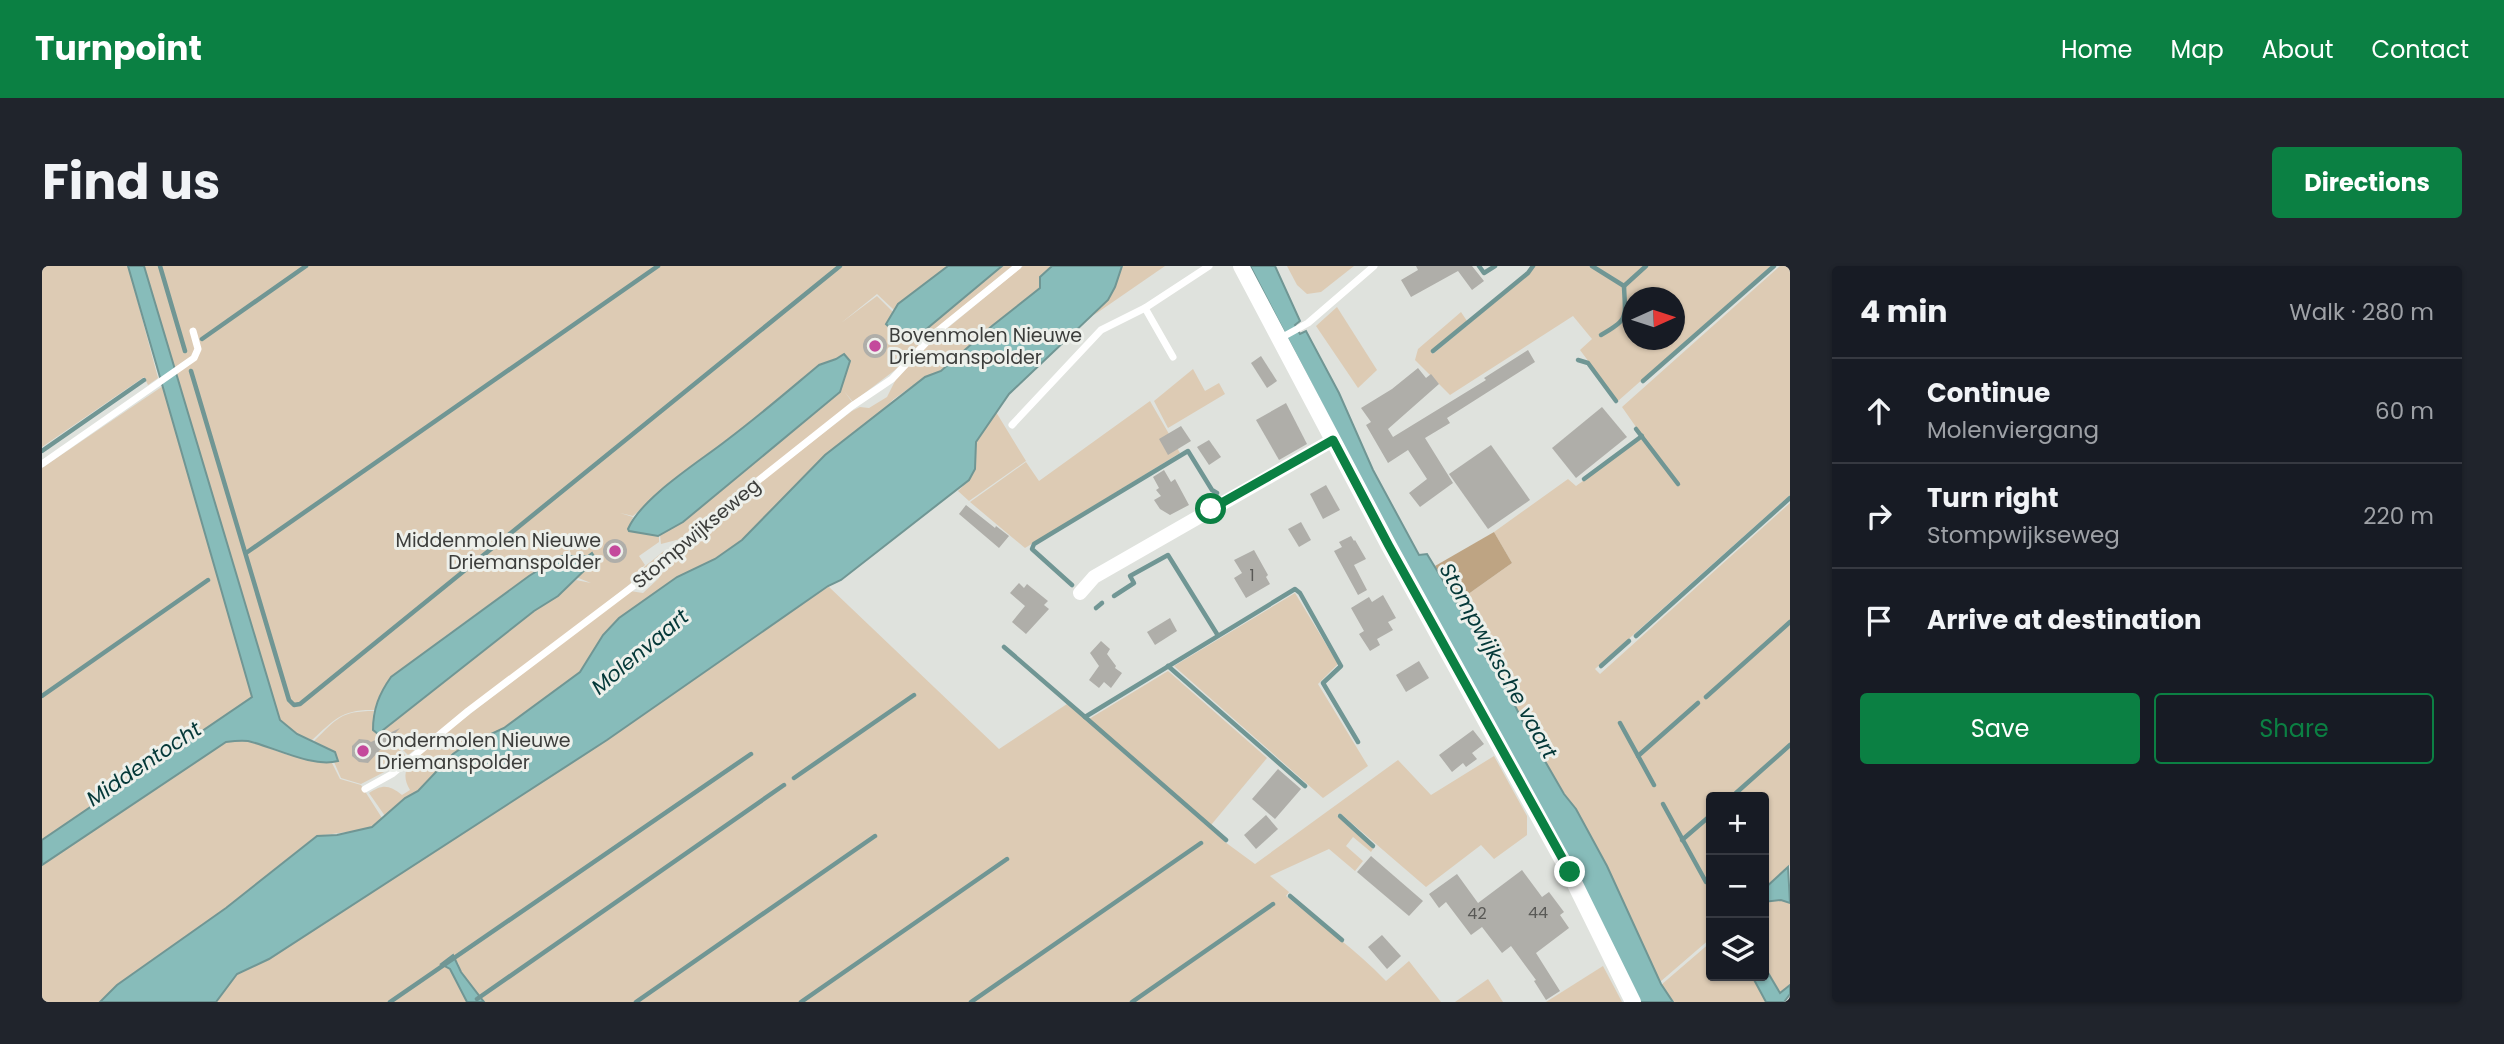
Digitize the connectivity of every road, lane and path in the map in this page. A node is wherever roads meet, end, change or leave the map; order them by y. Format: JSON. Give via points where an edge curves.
{"nodes":[{"id":1,"x":1018,"y":266,"type":"edge"},
{"id":2,"x":1209,"y":266,"type":"edge"},
{"id":3,"x":1241,"y":266,"type":"edge"},
{"id":4,"x":1374,"y":266,"type":"edge"},
{"id":5,"x":1145,"y":308,"type":"junction"},
{"id":6,"x":192,"y":331,"type":"dead end"},
{"id":7,"x":1281,"y":338,"type":"junction"},
{"id":8,"x":1173,"y":357,"type":"dead end"},
{"id":9,"x":1012,"y":425,"type":"dead end"},
{"id":10,"x":1333,"y":440,"type":"junction"},
{"id":11,"x":42,"y":464,"type":"edge"},
{"id":12,"x":1080,"y":593,"type":"dead end"},
{"id":13,"x":365,"y":789,"type":"dead end"},
{"id":14,"x":1633,"y":1002,"type":"edge"}],
"edges":[{"from":1,"to":13,"type":"lane","name":"Stompwijkseweg","via":[[934,334],[892,379],[750,487],[640,581],[392,774]]},
{"from":2,"to":5,"type":"lane"},
{"from":3,"to":7,"type":"street"},
{"from":4,"to":7,"type":"lane","via":[[1308,323]]},
{"from":5,"to":8,"type":"lane"},
{"from":5,"to":9,"type":"lane","via":[[1101,330]]},
{"from":6,"to":11,"type":"lane","via":[[198,349],[194,358]]},
{"from":7,"to":10,"type":"street"},
{"from":10,"to":12,"type":"street","via":[[1094,578]]},
{"from":10,"to":14,"type":"street","via":[[1570,872]]}]}
